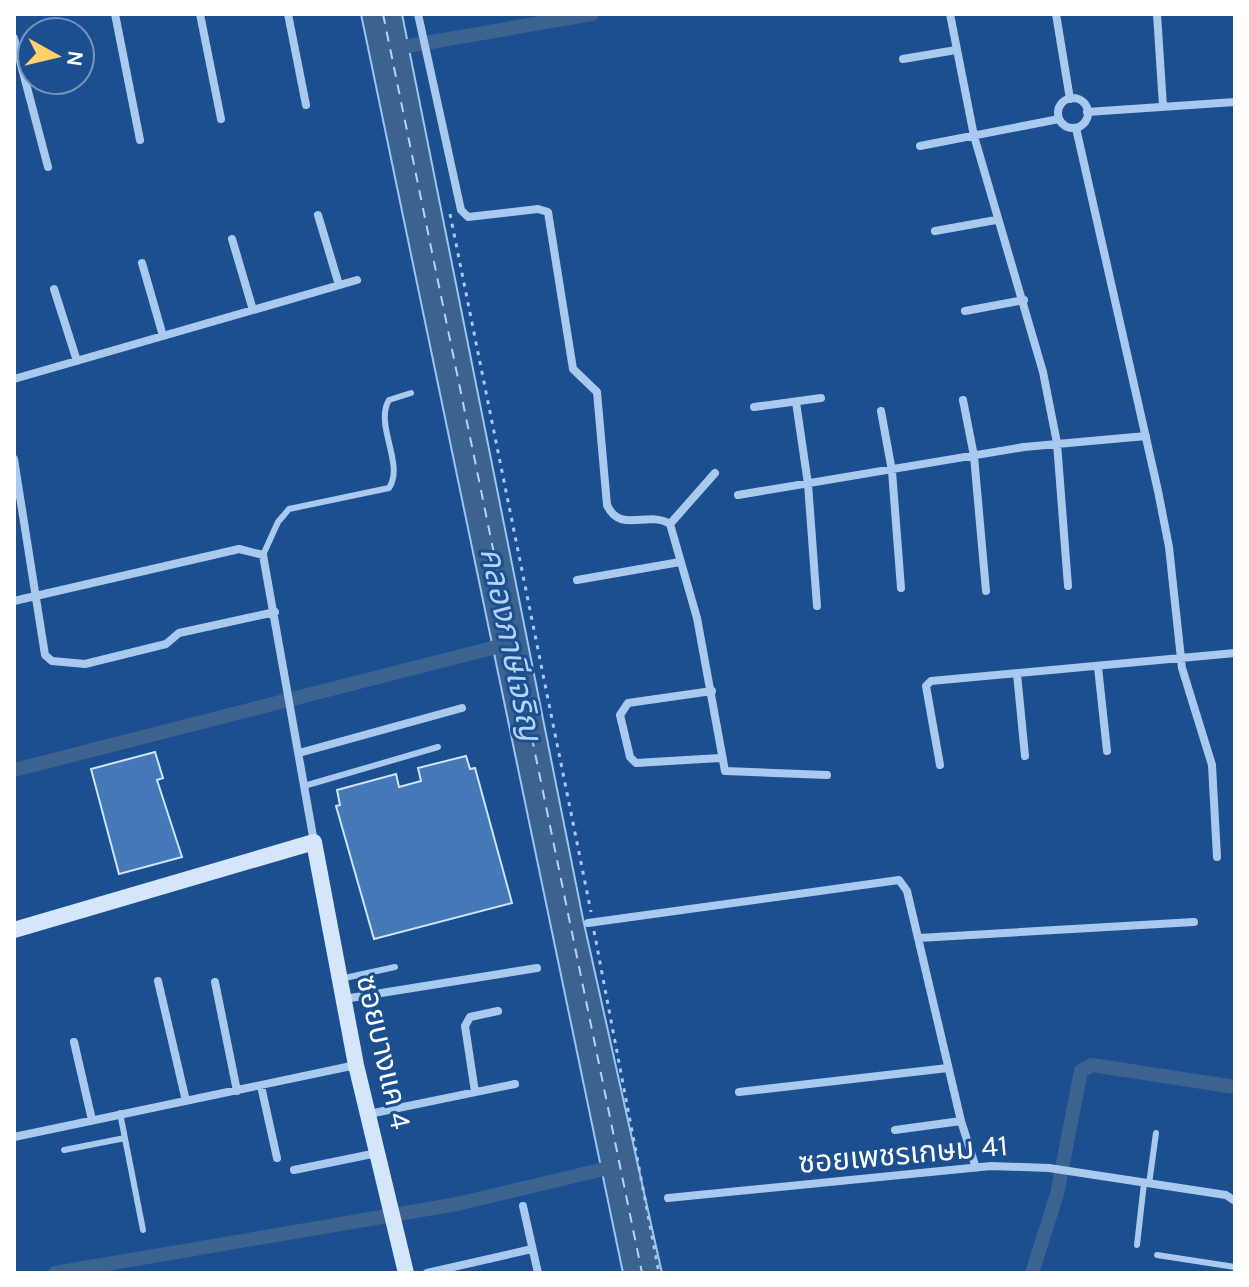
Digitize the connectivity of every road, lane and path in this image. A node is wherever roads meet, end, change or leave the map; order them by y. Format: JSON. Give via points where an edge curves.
{"nodes":[{"id":1,"x":115,"y":14,"type":"edge"},
{"id":2,"x":200,"y":14,"type":"edge"},
{"id":3,"x":288,"y":14,"type":"edge"},
{"id":4,"x":418,"y":14,"type":"edge"},
{"id":5,"x":950,"y":14,"type":"edge"},
{"id":6,"x":1056,"y":14,"type":"edge"},
{"id":7,"x":1157,"y":14,"type":"edge"},
{"id":8,"x":14,"y":38,"type":"edge"},
{"id":9,"x":956,"y":50,"type":"junction"},
{"id":10,"x":903,"y":59,"type":"dead end"},
{"id":11,"x":1070,"y":99,"type":"junction"},
{"id":12,"x":1235,"y":102,"type":"edge"},
{"id":13,"x":306,"y":105,"type":"dead end"},
{"id":14,"x":1163,"y":106,"type":"junction"},
{"id":15,"x":1087,"y":112,"type":"junction"},
{"id":16,"x":221,"y":119,"type":"dead end"},
{"id":17,"x":1059,"y":119,"type":"junction"},
{"id":18,"x":1076,"y":128,"type":"junction"},
{"id":19,"x":974,"y":136,"type":"junction"},
{"id":20,"x":140,"y":140,"type":"dead end"},
{"id":21,"x":920,"y":146,"type":"dead end"},
{"id":22,"x":48,"y":167,"type":"dead end"},
{"id":23,"x":447,"y":200,"type":"dead end"},
{"id":24,"x":318,"y":215,"type":"dead end"},
{"id":25,"x":996,"y":220,"type":"junction"},
{"id":26,"x":935,"y":231,"type":"dead end"},
{"id":27,"x":232,"y":239,"type":"dead end"},
{"id":28,"x":142,"y":263,"type":"dead end"},
{"id":29,"x":357,"y":280,"type":"dead end"},
{"id":30,"x":339,"y":285,"type":"junction"},
{"id":31,"x":54,"y":289,"type":"dead end"},
{"id":32,"x":1024,"y":300,"type":"junction"},
{"id":33,"x":253,"y":310,"type":"junction"},
{"id":34,"x":965,"y":311,"type":"dead end"},
{"id":35,"x":163,"y":336,"type":"junction"},
{"id":36,"x":77,"y":361,"type":"junction"},
{"id":37,"x":14,"y":379,"type":"edge"},
{"id":38,"x":411,"y":393,"type":"dead end"},
{"id":39,"x":821,"y":398,"type":"dead end"},
{"id":40,"x":963,"y":400,"type":"dead end"},
{"id":41,"x":796,"y":402,"type":"junction"},
{"id":42,"x":754,"y":407,"type":"dead end"},
{"id":43,"x":881,"y":411,"type":"dead end"},
{"id":44,"x":1146,"y":436,"type":"junction"},
{"id":45,"x":1057,"y":443,"type":"junction"},
{"id":46,"x":974,"y":456,"type":"junction"},
{"id":47,"x":14,"y":459,"type":"edge"},
{"id":48,"x":892,"y":471,"type":"junction"},
{"id":49,"x":715,"y":473,"type":"dead end"},
{"id":50,"x":808,"y":484,"type":"junction"},
{"id":51,"x":738,"y":495,"type":"dead end"},
{"id":52,"x":670,"y":524,"type":"junction"},
{"id":53,"x":263,"y":555,"type":"junction"},
{"id":54,"x":680,"y":562,"type":"junction"},
{"id":55,"x":577,"y":580,"type":"dead end"},
{"id":56,"x":1068,"y":586,"type":"dead end"},
{"id":57,"x":901,"y":588,"type":"dead end"},
{"id":58,"x":986,"y":591,"type":"dead end"},
{"id":59,"x":34,"y":596,"type":"junction"},
{"id":60,"x":14,"y":601,"type":"edge"},
{"id":61,"x":817,"y":606,"type":"dead end"},
{"id":62,"x":275,"y":612,"type":"junction"},
{"id":63,"x":1235,"y":653,"type":"edge"},
{"id":64,"x":1180,"y":657,"type":"junction"},
{"id":65,"x":1098,"y":667,"type":"junction"},
{"id":66,"x":1017,"y":674,"type":"junction"},
{"id":67,"x":712,"y":691,"type":"junction"},
{"id":68,"x":462,"y":708,"type":"dead end"},
{"id":69,"x":438,"y":747,"type":"dead end"},
{"id":70,"x":1107,"y":751,"type":"dead end"},
{"id":71,"x":299,"y":753,"type":"junction"},
{"id":72,"x":1025,"y":756,"type":"dead end"},
{"id":73,"x":720,"y":758,"type":"junction"},
{"id":74,"x":940,"y":765,"type":"dead end"},
{"id":75,"x":827,"y":775,"type":"dead end"},
{"id":76,"x":304,"y":786,"type":"junction"},
{"id":77,"x":314,"y":842,"type":"junction"},
{"id":78,"x":1217,"y":857,"type":"dead end"},
{"id":79,"x":590,"y":911,"type":"dead end"},
{"id":80,"x":1194,"y":922,"type":"dead end"},
{"id":81,"x":588,"y":923,"type":"dead end"},
{"id":82,"x":14,"y":930,"type":"edge"},
{"id":83,"x":595,"y":934,"type":"dead end"},
{"id":84,"x":919,"y":938,"type":"junction"},
{"id":85,"x":395,"y":967,"type":"dead end"},
{"id":86,"x":537,"y":968,"type":"dead end"},
{"id":87,"x":339,"y":979,"type":"junction"},
{"id":88,"x":158,"y":981,"type":"dead end"},
{"id":89,"x":215,"y":982,"type":"dead end"},
{"id":90,"x":343,"y":999,"type":"junction"},
{"id":91,"x":498,"y":1011,"type":"dead end"},
{"id":92,"x":74,"y":1042,"type":"dead end"},
{"id":93,"x":356,"y":1065,"type":"junction"},
{"id":94,"x":948,"y":1068,"type":"junction"},
{"id":95,"x":515,"y":1084,"type":"dead end"},
{"id":96,"x":261,"y":1086,"type":"junction"},
{"id":97,"x":237,"y":1091,"type":"junction"},
{"id":98,"x":475,"y":1092,"type":"junction"},
{"id":99,"x":739,"y":1092,"type":"dead end"},
{"id":100,"x":186,"y":1101,"type":"junction"},
{"id":101,"x":120,"y":1113,"type":"junction"},
{"id":102,"x":369,"y":1114,"type":"junction"},
{"id":103,"x":92,"y":1120,"type":"junction"},
{"id":104,"x":961,"y":1121,"type":"junction"},
{"id":105,"x":895,"y":1130,"type":"dead end"},
{"id":106,"x":1156,"y":1133,"type":"dead end"},
{"id":107,"x":14,"y":1137,"type":"edge"},
{"id":108,"x":125,"y":1138,"type":"junction"},
{"id":109,"x":64,"y":1150,"type":"dead end"},
{"id":110,"x":378,"y":1153,"type":"junction"},
{"id":111,"x":277,"y":1158,"type":"dead end"},
{"id":112,"x":976,"y":1168,"type":"junction"},
{"id":113,"x":294,"y":1170,"type":"dead end"},
{"id":114,"x":1146,"y":1183,"type":"junction"},
{"id":115,"x":668,"y":1198,"type":"dead end"},
{"id":116,"x":1235,"y":1201,"type":"edge"},
{"id":117,"x":523,"y":1206,"type":"dead end"},
{"id":118,"x":143,"y":1230,"type":"dead end"},
{"id":119,"x":1137,"y":1245,"type":"dead end"},
{"id":120,"x":532,"y":1249,"type":"junction"},
{"id":121,"x":1157,"y":1255,"type":"dead end"},
{"id":122,"x":1235,"y":1267,"type":"edge"},
{"id":123,"x":406,"y":1273,"type":"edge"},
{"id":124,"x":427,"y":1273,"type":"edge"},
{"id":125,"x":538,"y":1273,"type":"edge"},
{"id":126,"x":659,"y":1273,"type":"edge"}],
"edges":[{"from":1,"to":20,"type":"street"},
{"from":2,"to":16,"type":"street"},
{"from":3,"to":13,"type":"street"},
{"from":4,"to":52,"type":"street","via":[[461,210],[468,217],[548,212],[573,369],[597,392],[612,517]]},
{"from":5,"to":9,"type":"street"},
{"from":6,"to":11,"type":"street"},
{"from":7,"to":14,"type":"street"},
{"from":8,"to":22,"type":"street"},
{"from":9,"to":10,"type":"street"},
{"from":9,"to":19,"type":"street"},
{"from":11,"to":15,"type":"street","via":[[1080,100]]},
{"from":11,"to":17,"type":"street","via":[[1059,107]]},
{"from":12,"to":14,"type":"street"},
{"from":14,"to":15,"type":"street"},
{"from":15,"to":18,"type":"street","via":[[1086,121]]},
{"from":17,"to":18,"type":"street"},
{"from":17,"to":19,"type":"street"},
{"from":18,"to":44,"type":"street"},
{"from":19,"to":21,"type":"street"},
{"from":19,"to":25,"type":"street"},
{"from":23,"to":79,"type":"path"},
{"from":24,"to":30,"type":"street"},
{"from":25,"to":26,"type":"street"},
{"from":25,"to":32,"type":"street"},
{"from":27,"to":33,"type":"street"},
{"from":28,"to":35,"type":"street"},
{"from":29,"to":30,"type":"street"},
{"from":30,"to":33,"type":"street"},
{"from":31,"to":36,"type":"street"},
{"from":32,"to":34,"type":"street"},
{"from":32,"to":45,"type":"street"},
{"from":33,"to":35,"type":"street"},
{"from":35,"to":36,"type":"street"},
{"from":36,"to":37,"type":"street"},
{"from":38,"to":53,"type":"lane","via":[[389,400],[384,410],[393,474],[389,488],[289,509]]},
{"from":39,"to":41,"type":"street"},
{"from":40,"to":46,"type":"street"},
{"from":41,"to":42,"type":"street"},
{"from":41,"to":50,"type":"street"},
{"from":43,"to":48,"type":"street"},
{"from":44,"to":45,"type":"street"},
{"from":44,"to":64,"type":"street","via":[[1169,547]]},
{"from":45,"to":46,"type":"street"},
{"from":45,"to":56,"type":"street"},
{"from":46,"to":48,"type":"street"},
{"from":46,"to":58,"type":"street"},
{"from":47,"to":59,"type":"street"},
{"from":48,"to":50,"type":"street"},
{"from":48,"to":57,"type":"street"},
{"from":49,"to":52,"type":"street"},
{"from":50,"to":51,"type":"street"},
{"from":50,"to":61,"type":"street"},
{"from":52,"to":54,"type":"street"},
{"from":53,"to":59,"type":"street","via":[[239,549]]},
{"from":53,"to":62,"type":"street"},
{"from":54,"to":55,"type":"street"},
{"from":54,"to":67,"type":"street"},
{"from":59,"to":60,"type":"street"},
{"from":59,"to":62,"type":"street","via":[[45,655],[63,665],[153,648],[179,633]]},
{"from":62,"to":71,"type":"street"},
{"from":63,"to":64,"type":"street"},
{"from":64,"to":65,"type":"street"},
{"from":64,"to":78,"type":"street","via":[[1212,765]]},
{"from":65,"to":66,"type":"street"},
{"from":65,"to":70,"type":"street"},
{"from":66,"to":72,"type":"street"},
{"from":66,"to":74,"type":"street","via":[[931,681],[926,686]]},
{"from":67,"to":73,"type":"street"},
{"from":67,"to":73,"type":"street","via":[[628,703],[620,715],[636,763]]},
{"from":68,"to":71,"type":"street"},
{"from":69,"to":76,"type":"lane"},
{"from":71,"to":76,"type":"street"},
{"from":73,"to":75,"type":"street","via":[[725,771],[733,774]]},
{"from":76,"to":77,"type":"street"},
{"from":77,"to":82,"type":"street"},
{"from":77,"to":87,"type":"street","name":"ซอยบางแค 4"},
{"from":80,"to":84,"type":"street"},
{"from":81,"to":84,"type":"street","via":[[892,879],[907,891]]},
{"from":83,"to":126,"type":"path"},
{"from":84,"to":94,"type":"street"},
{"from":85,"to":87,"type":"lane"},
{"from":86,"to":90,"type":"street"},
{"from":87,"to":90,"type":"street","name":"ซอยบางแค 4"},
{"from":88,"to":100,"type":"street"},
{"from":89,"to":97,"type":"street"},
{"from":90,"to":93,"type":"street","name":"ซอยบางแค 4"},
{"from":91,"to":98,"type":"street","via":[[470,1017],[465,1026]]},
{"from":92,"to":103,"type":"street"},
{"from":93,"to":96,"type":"street"},
{"from":93,"to":102,"type":"street","name":"ซอยบางแค 4"},
{"from":94,"to":99,"type":"street"},
{"from":94,"to":104,"type":"street"},
{"from":95,"to":98,"type":"street"},
{"from":96,"to":97,"type":"street"},
{"from":96,"to":111,"type":"street"},
{"from":97,"to":100,"type":"street"},
{"from":98,"to":102,"type":"street"},
{"from":100,"to":101,"type":"street"},
{"from":101,"to":103,"type":"street"},
{"from":101,"to":108,"type":"lane"},
{"from":102,"to":110,"type":"street","name":"ซอยบางแค 4"},
{"from":103,"to":107,"type":"street"},
{"from":104,"to":105,"type":"street"},
{"from":104,"to":112,"type":"street"},
{"from":106,"to":114,"type":"lane"},
{"from":108,"to":109,"type":"lane"},
{"from":108,"to":118,"type":"lane"},
{"from":110,"to":113,"type":"street"},
{"from":110,"to":123,"type":"street","name":"ซอยบางแค 4"},
{"from":112,"to":114,"type":"street","name":"ซอยเพชรเกษม 41","via":[[1049,1168]]},
{"from":112,"to":115,"type":"street","name":"ซอยเพชรเกษม 41"},
{"from":114,"to":116,"type":"street","name":"ซอยเพชรเกษม 41","via":[[1226,1195]]},
{"from":114,"to":119,"type":"lane"},
{"from":117,"to":120,"type":"street"},
{"from":120,"to":124,"type":"street"},
{"from":120,"to":125,"type":"street"},
{"from":121,"to":122,"type":"lane"}]}
